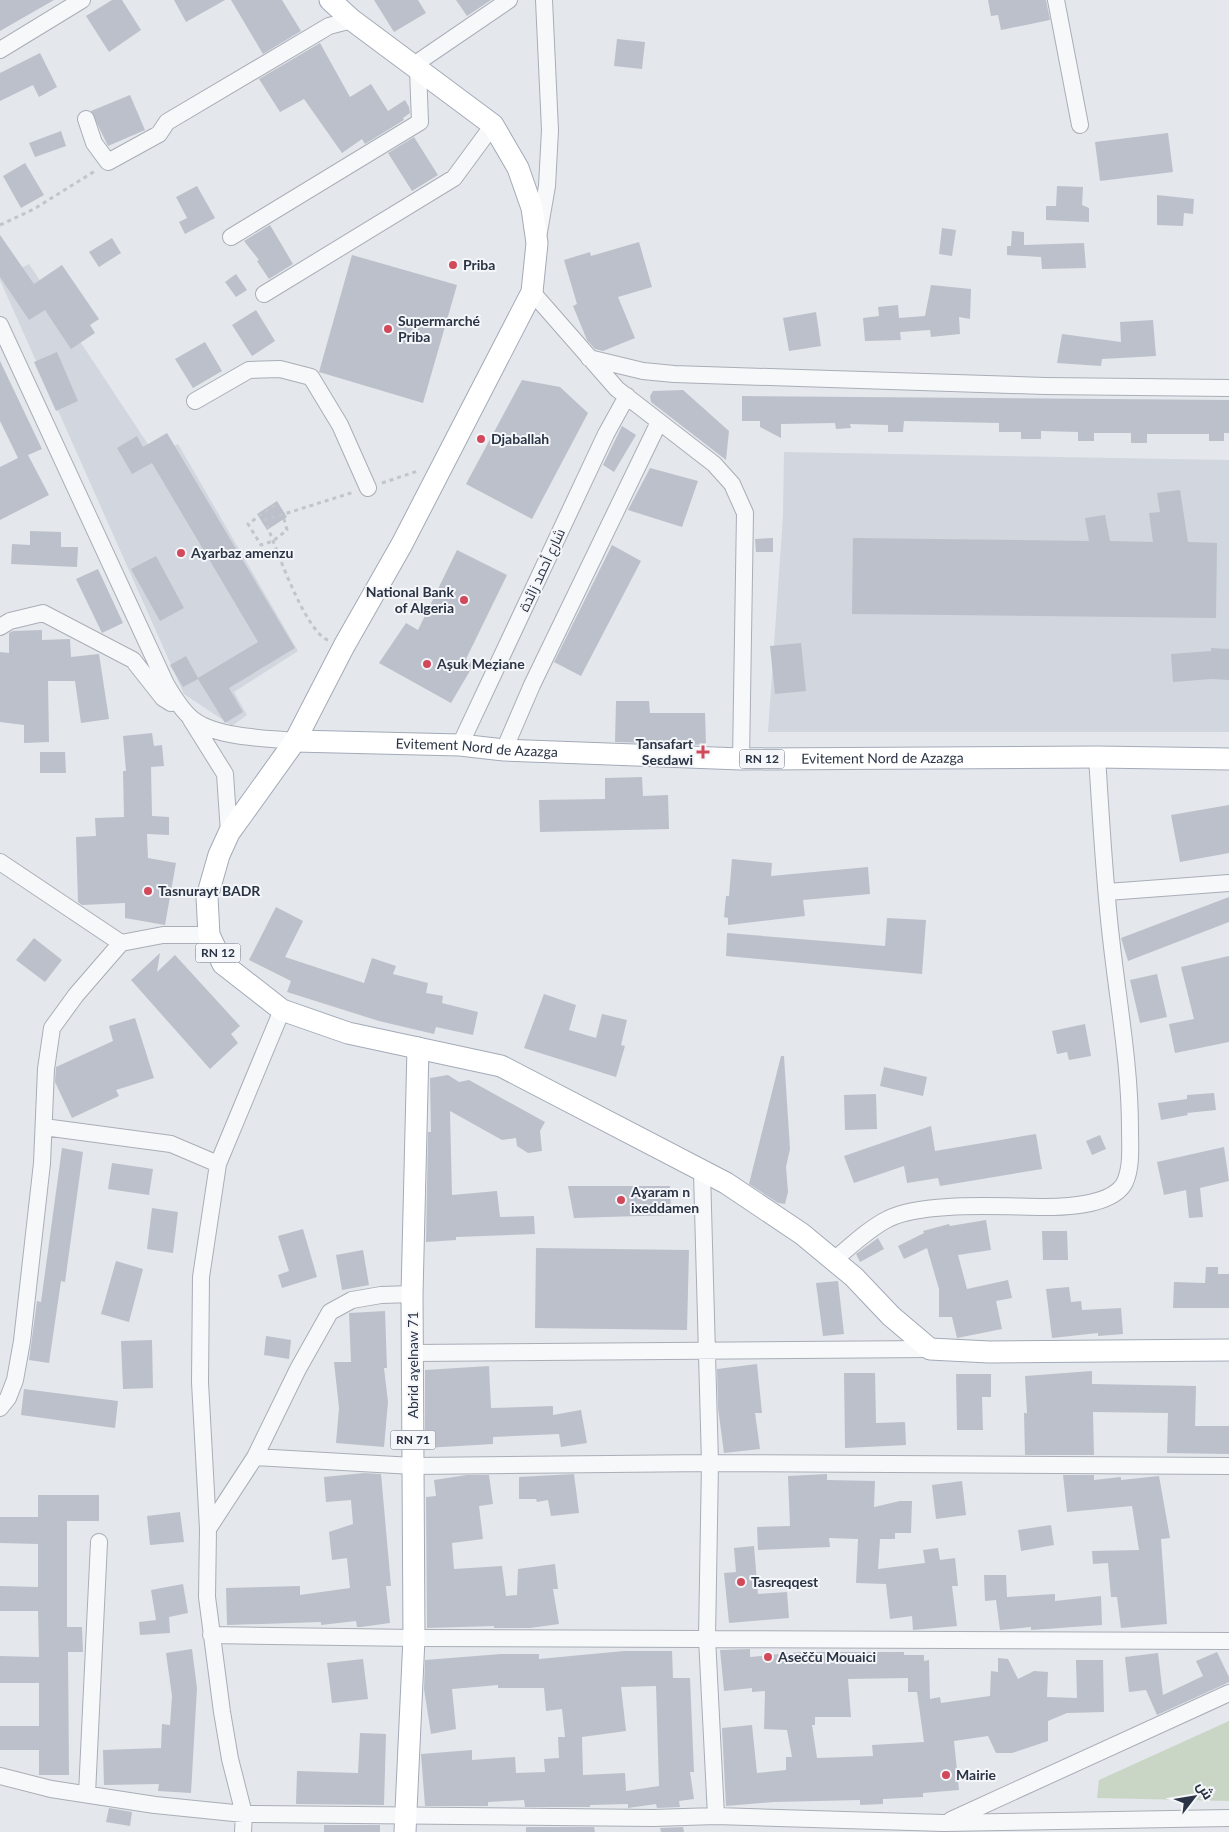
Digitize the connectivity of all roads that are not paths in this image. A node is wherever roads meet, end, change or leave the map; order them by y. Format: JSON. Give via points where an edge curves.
{"nodes":[{"id":1,"x":82,"y":0,"type":"edge"},
{"id":2,"x":330,"y":0,"type":"edge"},
{"id":3,"x":509,"y":0,"type":"edge"},
{"id":4,"x":544,"y":0,"type":"edge"},
{"id":5,"x":1056,"y":0,"type":"edge"},
{"id":6,"x":352,"y":20,"type":"junction"},
{"id":7,"x":0,"y":50,"type":"edge"},
{"id":8,"x":418,"y":70,"type":"junction"},
{"id":9,"x":86,"y":119,"type":"dead end"},
{"id":10,"x":493,"y":125,"type":"junction"},
{"id":11,"x":1080,"y":125,"type":"dead end"},
{"id":12,"x":231,"y":237,"type":"dead end"},
{"id":13,"x":537,"y":243,"type":"junction"},
{"id":14,"x":532,"y":292,"type":"junction"},
{"id":15,"x":264,"y":294,"type":"dead end"},
{"id":16,"x":0,"y":325,"type":"edge"},
{"id":17,"x":589,"y":358,"type":"junction"},
{"id":18,"x":1229,"y":388,"type":"edge"},
{"id":19,"x":627,"y":396,"type":"junction"},
{"id":20,"x":196,"y":402,"type":"dead end"},
{"id":21,"x":659,"y":422,"type":"junction"},
{"id":22,"x":368,"y":488,"type":"road end"},
{"id":23,"x":0,"y":627,"type":"edge"},
{"id":24,"x":192,"y":719,"type":"junction"},
{"id":25,"x":295,"y":741,"type":"junction"},
{"id":26,"x":460,"y":744,"type":"junction"},
{"id":27,"x":504,"y":750,"type":"junction"},
{"id":28,"x":1097,"y":757,"type":"junction"},
{"id":29,"x":741,"y":759,"type":"junction"},
{"id":30,"x":1229,"y":759,"type":"edge"},
{"id":31,"x":228,"y":833,"type":"junction"},
{"id":32,"x":0,"y":862,"type":"edge"},
{"id":33,"x":1229,"y":883,"type":"edge"},
{"id":34,"x":1107,"y":892,"type":"junction"},
{"id":35,"x":209,"y":935,"type":"junction"},
{"id":36,"x":121,"y":943,"type":"junction"},
{"id":37,"x":282,"y":1010,"type":"junction"},
{"id":38,"x":418,"y":1048,"type":"junction"},
{"id":39,"x":44,"y":1127,"type":"junction"},
{"id":40,"x":218,"y":1164,"type":"junction"},
{"id":41,"x":702,"y":1172,"type":"junction"},
{"id":42,"x":834,"y":1260,"type":"junction"},
{"id":43,"x":412,"y":1294,"type":"junction"},
{"id":44,"x":930,"y":1349,"type":"junction"},
{"id":45,"x":1229,"y":1350,"type":"edge"},
{"id":46,"x":414,"y":1352,"type":"junction"},
{"id":47,"x":709,"y":1352,"type":"junction"},
{"id":48,"x":0,"y":1408,"type":"edge"},
{"id":49,"x":255,"y":1456,"type":"junction"},
{"id":50,"x":710,"y":1463,"type":"junction"},
{"id":51,"x":413,"y":1466,"type":"junction"},
{"id":52,"x":1229,"y":1466,"type":"edge"},
{"id":53,"x":208,"y":1529,"type":"junction"},
{"id":54,"x":99,"y":1542,"type":"dead end"},
{"id":55,"x":211,"y":1635,"type":"junction"},
{"id":56,"x":414,"y":1638,"type":"junction"},
{"id":57,"x":707,"y":1638,"type":"junction"},
{"id":58,"x":1229,"y":1641,"type":"edge"},
{"id":59,"x":1229,"y":1693,"type":"edge"},
{"id":60,"x":0,"y":1776,"type":"edge"},
{"id":61,"x":87,"y":1794,"type":"junction"},
{"id":62,"x":244,"y":1814,"type":"junction"},
{"id":63,"x":716,"y":1816,"type":"junction"},
{"id":64,"x":1229,"y":1818,"type":"edge"},
{"id":65,"x":944,"y":1823,"type":"junction"},
{"id":66,"x":405,"y":1824,"type":"edge"},
{"id":67,"x":653,"y":1825,"type":"edge"},
{"id":68,"x":243,"y":1832,"type":"edge"},
{"id":69,"x":962,"y":1832,"type":"edge"}],
"edges":[{"from":1,"to":7,"type":"street"},
{"from":2,"to":6,"type":"main road","number":"RN 12"},
{"from":3,"to":8,"type":"street","via":[[420,60]]},
{"from":4,"to":13,"type":"street","via":[[550,130],[547,186]]},
{"from":5,"to":11,"type":"street"},
{"from":6,"to":8,"type":"main road","number":"RN 12"},
{"from":6,"to":9,"type":"street","via":[[329,26],[167,122],[159,134],[108,162],[94,143]]},
{"from":8,"to":10,"type":"main road","number":"RN 12"},
{"from":8,"to":12,"type":"street","via":[[420,122]]},
{"from":10,"to":13,"type":"main road","number":"RN 12","via":[[518,168],[532,208]]},
{"from":10,"to":15,"type":"street","via":[[454,178]]},
{"from":13,"to":14,"type":"main road","number":"RN 12"},
{"from":14,"to":17,"type":"street"},
{"from":14,"to":25,"type":"main road","number":"RN 12","via":[[402,544]]},
{"from":16,"to":24,"type":"street","via":[[166,684]]},
{"from":17,"to":18,"type":"street","via":[[643,371],[674,374],[1045,386]]},
{"from":17,"to":19,"type":"street"},
{"from":19,"to":21,"type":"street"},
{"from":19,"to":26,"type":"street","name":"شارع أحمد زائدة"},
{"from":20,"to":22,"type":"street","via":[[249,370],[280,370],[311,377],[340,425]]},
{"from":21,"to":27,"type":"street"},
{"from":21,"to":29,"type":"street","via":[[714,464],[732,484],[745,513]]},
{"from":23,"to":24,"type":"street","via":[[10,620],[43,613],[133,660],[163,698]]},
{"from":24,"to":25,"type":"street","via":[[227,734]]},
{"from":24,"to":31,"type":"street","via":[[225,774]]},
{"from":25,"to":26,"type":"main road","name":"Evitement Nord de Azazga","number":"RN 12"},
{"from":25,"to":31,"type":"main road","number":"RN 12"},
{"from":26,"to":27,"type":"main road","name":"Evitement Nord de Azazga","number":"RN 12"},
{"from":27,"to":29,"type":"main road","name":"Evitement Nord de Azazga","number":"RN 12"},
{"from":28,"to":29,"type":"main road","name":"Evitement Nord de Azazga","number":"RN 12"},
{"from":28,"to":30,"type":"main road","name":"Evitement Nord de Azazga","number":"RN 12"},
{"from":28,"to":34,"type":"street"},
{"from":31,"to":35,"type":"main road","number":"RN 12","via":[[207,897]]},
{"from":32,"to":36,"type":"street"},
{"from":33,"to":34,"type":"street"},
{"from":34,"to":42,"type":"street","via":[[1130,1105],[1130,1162],[1124,1182],[1107,1197],[1075,1206],[951,1207],[909,1212],[889,1218],[868,1231]]},
{"from":35,"to":36,"type":"street","via":[[163,935]]},
{"from":35,"to":37,"type":"main road","number":"RN 12","via":[[223,964]]},
{"from":36,"to":39,"type":"street","via":[[52,1028],[46,1069]]},
{"from":37,"to":38,"type":"main road","number":"RN 12","via":[[348,1033]]},
{"from":37,"to":40,"type":"street"},
{"from":38,"to":41,"type":"main road","number":"RN 12","via":[[501,1066]]},
{"from":38,"to":43,"type":"main road","name":"Abrid aɣelnaw 71","number":"RN 71"},
{"from":39,"to":40,"type":"street","via":[[171,1144]]},
{"from":39,"to":48,"type":"street","via":[[22,1340],[15,1380]]},
{"from":40,"to":53,"type":"street","via":[[201,1277],[200,1392]]},
{"from":41,"to":42,"type":"main road","number":"RN 12","via":[[726,1183],[795,1229]]},
{"from":41,"to":47,"type":"street"},
{"from":42,"to":44,"type":"main road","number":"RN 12","via":[[890,1316]]},
{"from":43,"to":46,"type":"main road","name":"Abrid aɣelnaw 71","number":"RN 71"},
{"from":43,"to":49,"type":"street","via":[[352,1300],[330,1312]]},
{"from":44,"to":45,"type":"main road","via":[[990,1352]]},
{"from":44,"to":47,"type":"street"},
{"from":46,"to":47,"type":"street"},
{"from":46,"to":51,"type":"main road","name":"Abrid aɣelnaw 71","number":"RN 71"},
{"from":47,"to":50,"type":"street"},
{"from":49,"to":51,"type":"street"},
{"from":49,"to":53,"type":"street"},
{"from":50,"to":51,"type":"street"},
{"from":50,"to":52,"type":"street"},
{"from":50,"to":57,"type":"street"},
{"from":51,"to":56,"type":"main road","name":"Abrid aɣelnaw 71","number":"RN 71"},
{"from":53,"to":55,"type":"street","via":[[207,1597]]},
{"from":54,"to":61,"type":"street"},
{"from":55,"to":56,"type":"street"},
{"from":55,"to":62,"type":"street","via":[[230,1759]]},
{"from":56,"to":57,"type":"street"},
{"from":56,"to":66,"type":"main road","name":"Abrid aɣelnaw 71","number":"RN 71"},
{"from":57,"to":58,"type":"street"},
{"from":57,"to":63,"type":"street"},
{"from":59,"to":65,"type":"street"},
{"from":60,"to":61,"type":"street"},
{"from":61,"to":62,"type":"street"},
{"from":62,"to":66,"type":"street"},
{"from":62,"to":68,"type":"street"},
{"from":63,"to":65,"type":"street"},
{"from":63,"to":67,"type":"street"},
{"from":64,"to":65,"type":"street"},
{"from":65,"to":69,"type":"street"},
{"from":66,"to":67,"type":"street"}]}
